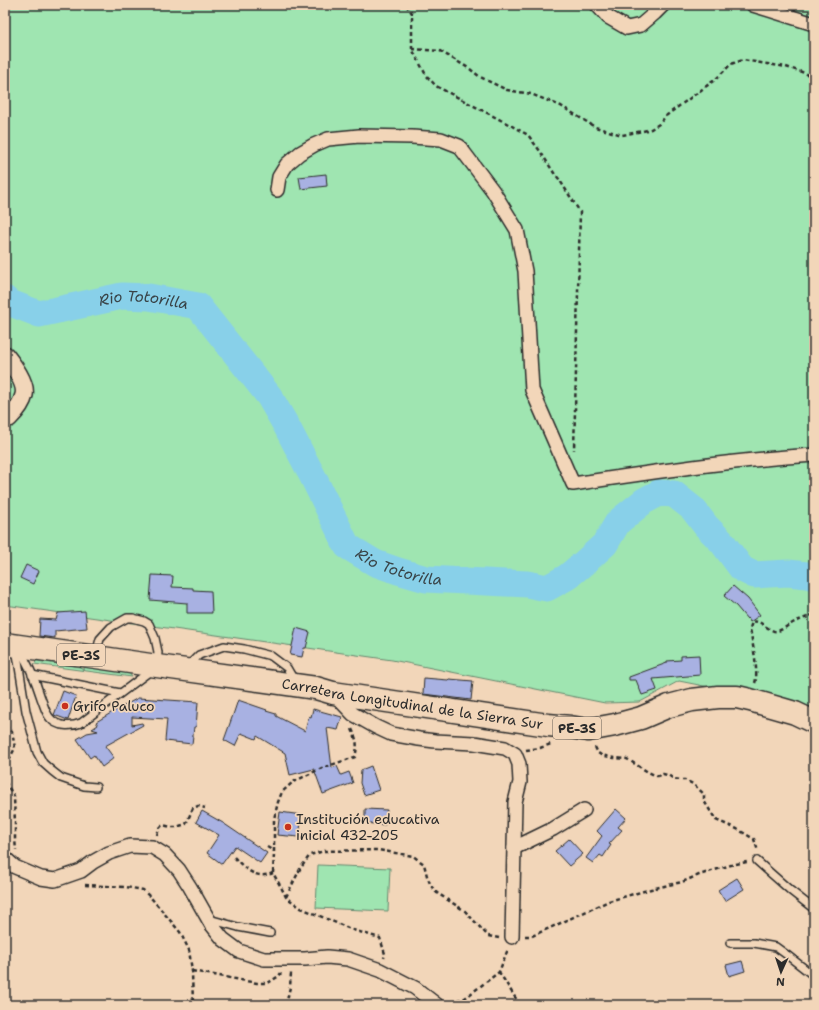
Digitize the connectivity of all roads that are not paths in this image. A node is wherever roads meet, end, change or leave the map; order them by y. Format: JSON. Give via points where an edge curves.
{"nodes":[{"id":1,"x":597,"y":5,"type":"edge"},
{"id":2,"x":663,"y":5,"type":"edge"},
{"id":3,"x":753,"y":5,"type":"edge"},
{"id":4,"x":814,"y":24,"type":"edge"},
{"id":5,"x":276,"y":190,"type":"dead end"},
{"id":6,"x":5,"y":355,"type":"edge"},
{"id":7,"x":5,"y":419,"type":"edge"},
{"id":8,"x":814,"y":455,"type":"edge"},
{"id":9,"x":10,"y":645,"type":"edge"},
{"id":10,"x":96,"y":657,"type":"junction"},
{"id":11,"x":157,"y":666,"type":"junction"},
{"id":12,"x":185,"y":670,"type":"junction"},
{"id":13,"x":32,"y":675,"type":"junction"},
{"id":14,"x":297,"y":685,"type":"junction"},
{"id":15,"x":333,"y":693,"type":"junction"},
{"id":16,"x":120,"y":694,"type":"junction"},
{"id":17,"x":814,"y":722,"type":"edge"},
{"id":18,"x":96,"y":787,"type":"dead end"},
{"id":19,"x":584,"y":810,"type":"dead end"},
{"id":20,"x":514,"y":848,"type":"junction"},
{"id":21,"x":5,"y":858,"type":"edge"},
{"id":22,"x":758,"y":861,"type":"road end"},
{"id":23,"x":814,"y":909,"type":"edge"},
{"id":24,"x":207,"y":918,"type":"junction"},
{"id":25,"x":270,"y":933,"type":"dead end"},
{"id":26,"x":512,"y":937,"type":"road end"},
{"id":27,"x":730,"y":943,"type":"dead end"},
{"id":28,"x":814,"y":976,"type":"edge"},
{"id":29,"x":443,"y":1004,"type":"edge"}],
"edges":[{"from":1,"to":2,"type":"street","via":[[608,17],[626,28],[641,25]]},
{"from":3,"to":4,"type":"street"},
{"from":5,"to":8,"type":"street","via":[[279,177],[287,164],[300,153],[328,140],[359,136],[412,137],[441,139],[460,146],[518,230],[525,271],[532,390],[573,484],[675,469]]},
{"from":6,"to":7,"type":"street","via":[[20,376],[25,394],[17,410]]},
{"from":9,"to":10,"type":"highway","name":"Carretera Longitudinal de la Sierra Sur","number":"PE-3S"},
{"from":9,"to":13,"type":"lane","via":[[24,658]]},
{"from":9,"to":18,"type":"lane","via":[[37,752],[43,763],[61,778],[84,786]]},
{"from":10,"to":11,"type":"highway","name":"Carretera Longitudinal de la Sierra Sur","number":"PE-3S"},
{"from":10,"to":11,"type":"lane","via":[[100,639],[111,627],[127,618],[133,618],[149,624],[158,652]]},
{"from":11,"to":12,"type":"highway","name":"Carretera Longitudinal de la Sierra Sur","number":"PE-3S"},
{"from":11,"to":16,"type":"lane"},
{"from":12,"to":14,"type":"highway","name":"Carretera Longitudinal de la Sierra Sur","number":"PE-3S"},
{"from":12,"to":14,"type":"lane","via":[[199,655],[224,646],[271,656],[287,668]]},
{"from":13,"to":16,"type":"lane"},
{"from":13,"to":16,"type":"lane","via":[[50,718],[66,726],[81,723]]},
{"from":14,"to":15,"type":"highway","name":"Carretera Longitudinal de la Sierra Sur","number":"PE-3S"},
{"from":15,"to":17,"type":"highway","name":"Carretera Longitudinal de la Sierra Sur","number":"PE-3S","via":[[588,730],[641,718],[692,700],[718,697],[750,700],[795,713]]},
{"from":15,"to":20,"type":"street","via":[[353,714],[391,734],[435,741],[474,743],[505,748],[515,754],[519,764],[520,782],[515,802]]},
{"from":19,"to":20,"type":"street"},
{"from":20,"to":26,"type":"street"},
{"from":21,"to":24,"type":"street","via":[[20,870],[40,878],[55,880],[81,871],[109,853],[130,846],[152,847],[165,855],[179,870]]},
{"from":22,"to":23,"type":"lane"},
{"from":24,"to":25,"type":"lane","via":[[238,928]]},
{"from":24,"to":29,"type":"street","via":[[223,939],[239,951],[264,959],[348,959],[380,970]]},
{"from":27,"to":28,"type":"lane","via":[[754,943],[776,948]]}]}
